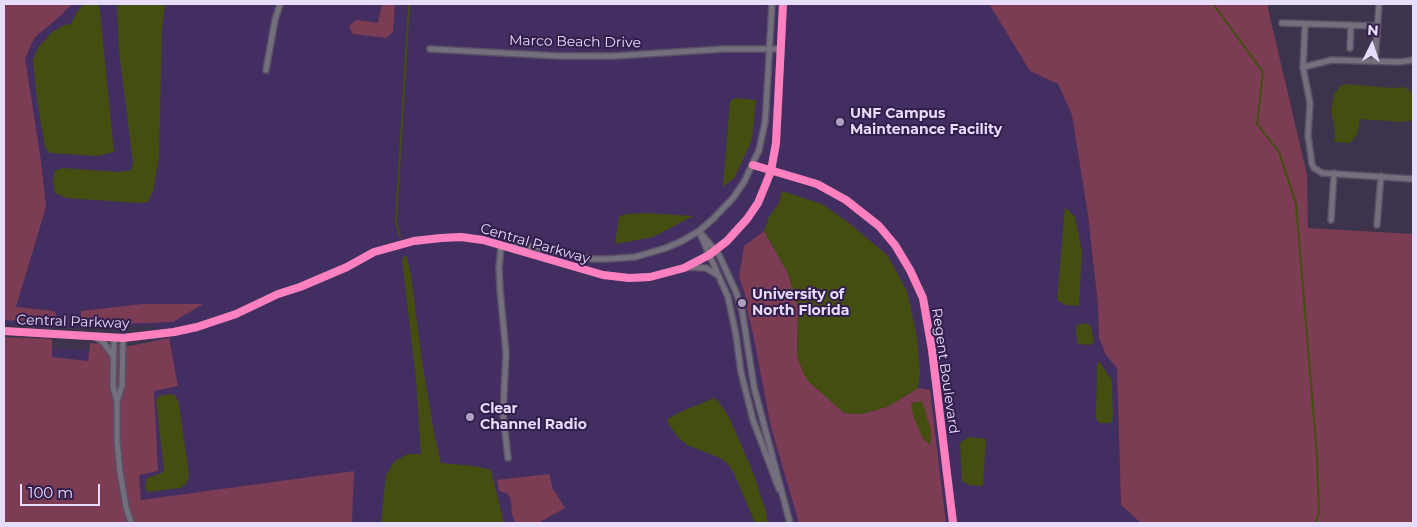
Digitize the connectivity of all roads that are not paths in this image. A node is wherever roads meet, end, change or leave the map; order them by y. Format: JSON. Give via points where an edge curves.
{"nodes":[{"id":1,"x":280,"y":4,"type":"edge"},
{"id":2,"x":772,"y":4,"type":"edge"},
{"id":3,"x":783,"y":4,"type":"edge"},
{"id":4,"x":1379,"y":4,"type":"edge"},
{"id":5,"x":1282,"y":23,"type":"dead end"},
{"id":6,"x":1305,"y":25,"type":"junction"},
{"id":7,"x":1351,"y":25,"type":"junction"},
{"id":8,"x":1377,"y":26,"type":"junction"},
{"id":9,"x":430,"y":48,"type":"dead end"},
{"id":10,"x":1350,"y":48,"type":"dead end"},
{"id":11,"x":770,"y":49,"type":"junction"},
{"id":12,"x":781,"y":49,"type":"junction"},
{"id":13,"x":1413,"y":60,"type":"edge"},
{"id":14,"x":1375,"y":61,"type":"junction"},
{"id":15,"x":1303,"y":67,"type":"junction"},
{"id":16,"x":266,"y":70,"type":"dead end"},
{"id":17,"x":753,"y":165,"type":"junction"},
{"id":18,"x":771,"y":171,"type":"junction"},
{"id":19,"x":1334,"y":173,"type":"junction"},
{"id":20,"x":1381,"y":176,"type":"junction"},
{"id":21,"x":1413,"y":179,"type":"edge"},
{"id":22,"x":1331,"y":220,"type":"dead end"},
{"id":23,"x":1377,"y":225,"type":"dead end"},
{"id":24,"x":699,"y":231,"type":"junction"},
{"id":25,"x":504,"y":246,"type":"junction"},
{"id":26,"x":716,"y":250,"type":"junction"},
{"id":27,"x":709,"y":255,"type":"junction"},
{"id":28,"x":684,"y":268,"type":"junction"},
{"id":29,"x":720,"y":278,"type":"junction"},
{"id":30,"x":4,"y":331,"type":"edge"},
{"id":31,"x":96,"y":336,"type":"junction"},
{"id":32,"x":114,"y":338,"type":"junction"},
{"id":33,"x":123,"y":338,"type":"junction"},
{"id":34,"x":113,"y":358,"type":"junction"},
{"id":35,"x":754,"y":385,"type":"junction"},
{"id":36,"x":747,"y":397,"type":"junction"},
{"id":37,"x":117,"y":401,"type":"junction"},
{"id":38,"x":508,"y":458,"type":"dead end"},
{"id":39,"x":785,"y":503,"type":"junction"},
{"id":40,"x":131,"y":523,"type":"edge"},
{"id":41,"x":790,"y":523,"type":"edge"},
{"id":42,"x":953,"y":523,"type":"edge"}],
"edges":[{"from":1,"to":16,"type":"street","via":[[274,20]]},
{"from":2,"to":11,"type":"street","name":"Central Parkway"},
{"from":3,"to":12,"type":"street","name":"Central Parkway"},
{"from":4,"to":8,"type":"street"},
{"from":5,"to":6,"type":"street"},
{"from":6,"to":7,"type":"street"},
{"from":6,"to":15,"type":"street"},
{"from":7,"to":8,"type":"street"},
{"from":7,"to":10,"type":"street"},
{"from":8,"to":14,"type":"street"},
{"from":9,"to":11,"type":"street","name":"Marco Beach Drive","via":[[559,56]]},
{"from":11,"to":12,"type":"street","name":"Marco Beach Drive"},
{"from":11,"to":17,"type":"street","name":"Central Parkway","via":[[765,122]]},
{"from":12,"to":18,"type":"street","name":"Central Parkway","via":[[776,143]]},
{"from":13,"to":14,"type":"street"},
{"from":14,"to":15,"type":"street","via":[[1332,60]]},
{"from":15,"to":19,"type":"street","via":[[1310,103],[1308,136],[1312,164],[1318,171]]},
{"from":17,"to":18,"type":"street","name":"Regent Boulevard"},
{"from":17,"to":24,"type":"street","name":"Central Parkway","via":[[733,198]]},
{"from":18,"to":26,"type":"street","name":"Central Parkway","via":[[747,220]]},
{"from":18,"to":42,"type":"street","name":"Regent Boulevard","via":[[817,184],[846,200],[879,226],[910,270],[923,298]]},
{"from":19,"to":20,"type":"street"},
{"from":19,"to":22,"type":"street"},
{"from":20,"to":21,"type":"street"},
{"from":20,"to":23,"type":"street"},
{"from":24,"to":25,"type":"street","name":"Central Parkway","via":[[666,248],[621,259],[593,258],[536,247]]},
{"from":24,"to":26,"type":"street"},
{"from":24,"to":27,"type":"street"},
{"from":25,"to":28,"type":"street","name":"Central Parkway","via":[[603,275],[650,277]]},
{"from":25,"to":33,"type":"street","name":"Central Parkway","via":[[461,237],[414,241],[374,252],[300,287],[197,327]]},
{"from":25,"to":38,"type":"street","via":[[499,268],[506,353],[503,414]]},
{"from":26,"to":27,"type":"street","name":"Central Parkway"},
{"from":26,"to":35,"type":"street","via":[[742,310]]},
{"from":27,"to":28,"type":"street","name":"Central Parkway"},
{"from":27,"to":29,"type":"street"},
{"from":28,"to":29,"type":"street","via":[[706,268]]},
{"from":29,"to":36,"type":"street","via":[[732,311]]},
{"from":30,"to":31,"type":"street","name":"Central Parkway"},
{"from":31,"to":32,"type":"street","name":"Central Parkway"},
{"from":31,"to":34,"type":"street"},
{"from":32,"to":33,"type":"street","name":"Central Parkway"},
{"from":32,"to":34,"type":"street"},
{"from":33,"to":37,"type":"street","via":[[122,386]]},
{"from":34,"to":37,"type":"street","via":[[113,387]]},
{"from":35,"to":36,"type":"street"},
{"from":35,"to":39,"type":"street"},
{"from":36,"to":39,"type":"street"},
{"from":37,"to":40,"type":"street","via":[[120,472]]},
{"from":39,"to":41,"type":"street"}]}
